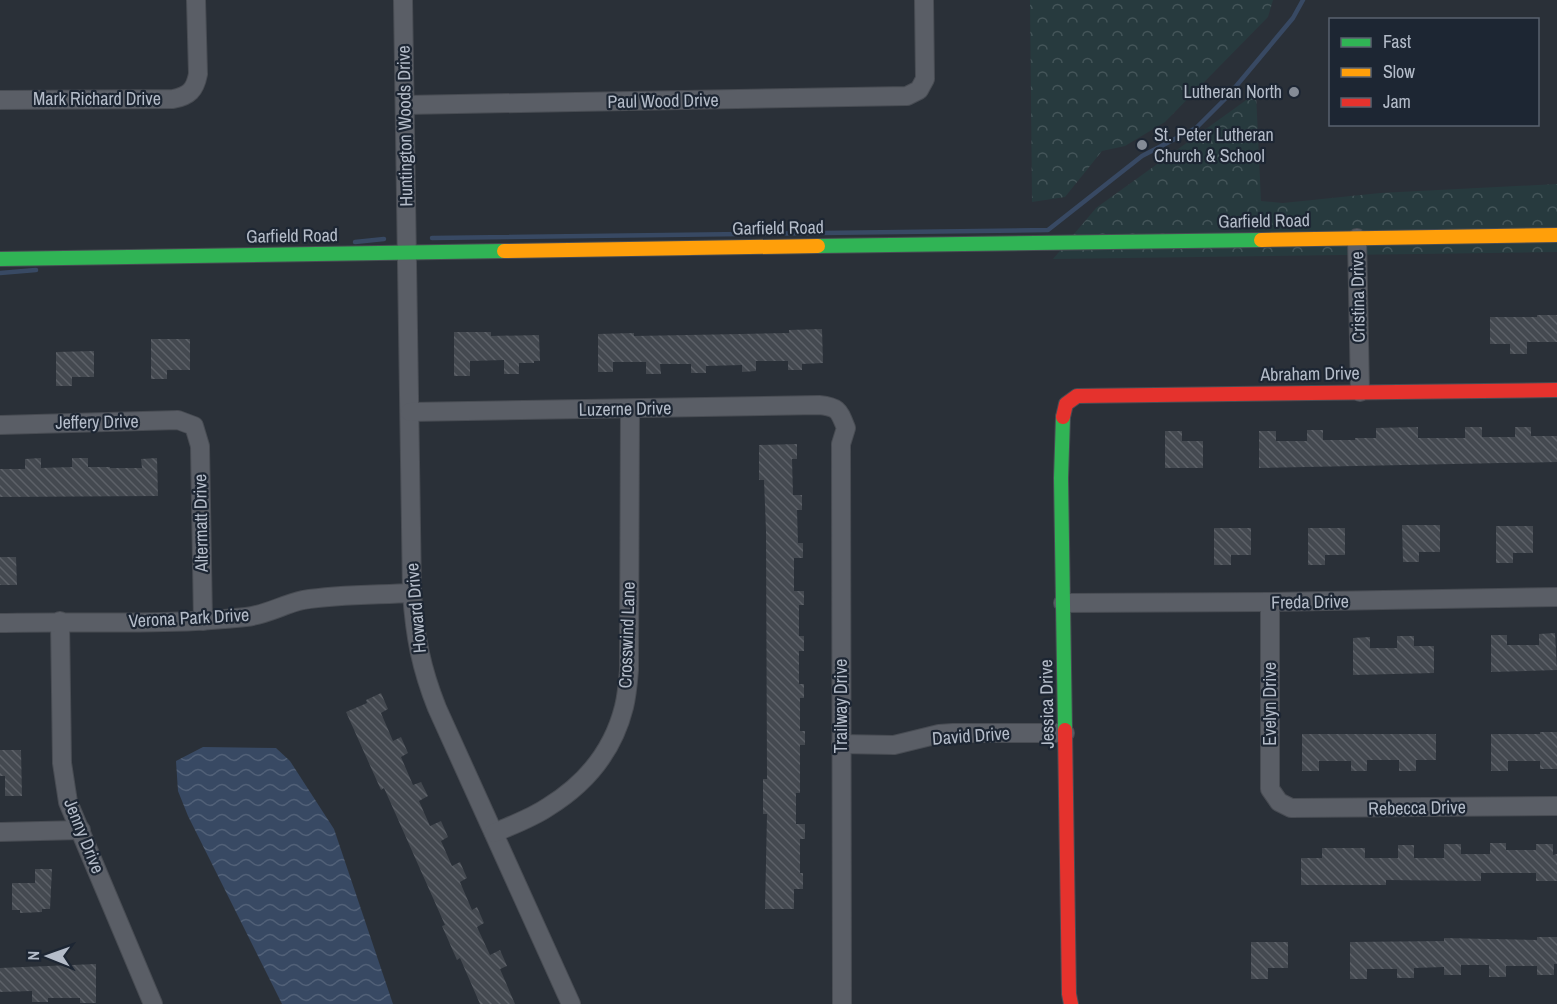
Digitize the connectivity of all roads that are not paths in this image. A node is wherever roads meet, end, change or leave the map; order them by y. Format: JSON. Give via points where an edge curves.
{"nodes":[{"id":1,"x":196,"y":0,"type":"edge"},
{"id":2,"x":403,"y":0,"type":"edge"},
{"id":3,"x":924,"y":0,"type":"edge"},
{"id":4,"x":0,"y":100,"type":"edge"},
{"id":5,"x":405,"y":105,"type":"junction"},
{"id":6,"x":1557,"y":235,"type":"edge"},
{"id":7,"x":1357,"y":238,"type":"junction"},
{"id":8,"x":407,"y":252,"type":"junction"},
{"id":9,"x":0,"y":259,"type":"edge"},
{"id":10,"x":1557,"y":390,"type":"edge"},
{"id":11,"x":1360,"y":392,"type":"junction"},
{"id":12,"x":1066,"y":404,"type":"joint"},
{"id":13,"x":630,"y":409,"type":"junction"},
{"id":14,"x":839,"y":411,"type":"joint"},
{"id":15,"x":410,"y":412,"type":"junction"},
{"id":16,"x":0,"y":424,"type":"edge"},
{"id":17,"x":194,"y":426,"type":"joint"},
{"id":18,"x":412,"y":594,"type":"junction"},
{"id":19,"x":1557,"y":597,"type":"edge"},
{"id":20,"x":1063,"y":603,"type":"junction"},
{"id":21,"x":1270,"y":603,"type":"junction"},
{"id":22,"x":60,"y":621,"type":"junction"},
{"id":23,"x":203,"y":621,"type":"junction"},
{"id":24,"x":0,"y":623,"type":"edge"},
{"id":25,"x":1065,"y":733,"type":"junction"},
{"id":26,"x":841,"y":744,"type":"junction"},
{"id":27,"x":1279,"y":802,"type":"joint"},
{"id":28,"x":1557,"y":806,"type":"edge"},
{"id":29,"x":81,"y":830,"type":"junction"},
{"id":30,"x":0,"y":832,"type":"edge"},
{"id":31,"x":494,"y":833,"type":"junction"},
{"id":32,"x":153,"y":1004,"type":"edge"},
{"id":33,"x":571,"y":1004,"type":"edge"},
{"id":34,"x":842,"y":1004,"type":"edge"},
{"id":35,"x":1071,"y":1004,"type":"edge"}],
"edges":[{"from":1,"to":4,"type":"street","name":"Mark Richard Drive","via":[[198,74],[196,85],[183,97]]},
{"from":2,"to":5,"type":"street","name":"Huntington Woods Drive"},
{"from":3,"to":5,"type":"street","name":"Paul Wood Drive","via":[[923,85],[914,94],[900,97]]},
{"from":5,"to":8,"type":"street","name":"Huntington Woods Drive"},
{"from":6,"to":7,"type":"street","name":"Garfield Road"},
{"from":7,"to":8,"type":"street","name":"Garfield Road"},
{"from":7,"to":11,"type":"street","name":"Cristina Drive"},
{"from":8,"to":9,"type":"street","name":"Garfield Road"},
{"from":8,"to":15,"type":"street","name":"Howard Drive"},
{"from":10,"to":11,"type":"street","name":"Abraham Drive"},
{"from":11,"to":12,"type":"street","name":"Abraham Drive","via":[[1113,394],[1077,396]]},
{"from":12,"to":20,"type":"street","name":"Jessica Drive","via":[[1061,442]]},
{"from":13,"to":14,"type":"street","name":"Luzerne Drive","via":[[819,405]]},
{"from":13,"to":15,"type":"street","name":"Luzerne Drive"},
{"from":13,"to":31,"type":"street","name":"Crosswind Lane","via":[[629,670],[624,706],[612,740],[597,766],[581,783],[548,808]]},
{"from":14,"to":26,"type":"street","name":"Trailway Drive","via":[[846,428],[841,444]]},
{"from":15,"to":18,"type":"street","name":"Howard Drive"},
{"from":16,"to":17,"type":"street","name":"Jeffery Drive","via":[[178,420]]},
{"from":17,"to":23,"type":"street","name":"Altermatt Drive","via":[[200,446]]},
{"from":18,"to":23,"type":"street","name":"Verona Park Drive","via":[[318,598],[249,617]]},
{"from":18,"to":31,"type":"street","name":"Howard Drive","via":[[416,640],[428,684]]},
{"from":19,"to":21,"type":"street","name":"Freda Drive"},
{"from":20,"to":21,"type":"street","name":"Freda Drive"},
{"from":20,"to":25,"type":"street","name":"Jessica Drive"},
{"from":21,"to":27,"type":"street","name":"Evelyn Drive","via":[[1270,789]]},
{"from":22,"to":23,"type":"street","name":"Verona Park Drive"},
{"from":22,"to":24,"type":"street","name":"Verona Park Drive"},
{"from":22,"to":29,"type":"street","name":"Jenny Drive","via":[[62,763],[68,802]]},
{"from":25,"to":26,"type":"street","name":"David Drive","via":[[953,733],[894,745]]},
{"from":25,"to":35,"type":"street","name":"Jessica Drive"},
{"from":26,"to":34,"type":"street","name":"Trailway Drive"},
{"from":27,"to":28,"type":"street","name":"Rebecca Drive","via":[[1291,808],[1322,809]]},
{"from":29,"to":30,"type":"street"},
{"from":29,"to":32,"type":"street","name":"Jenny Drive"},
{"from":31,"to":33,"type":"street","name":"Howard Drive"}]}
